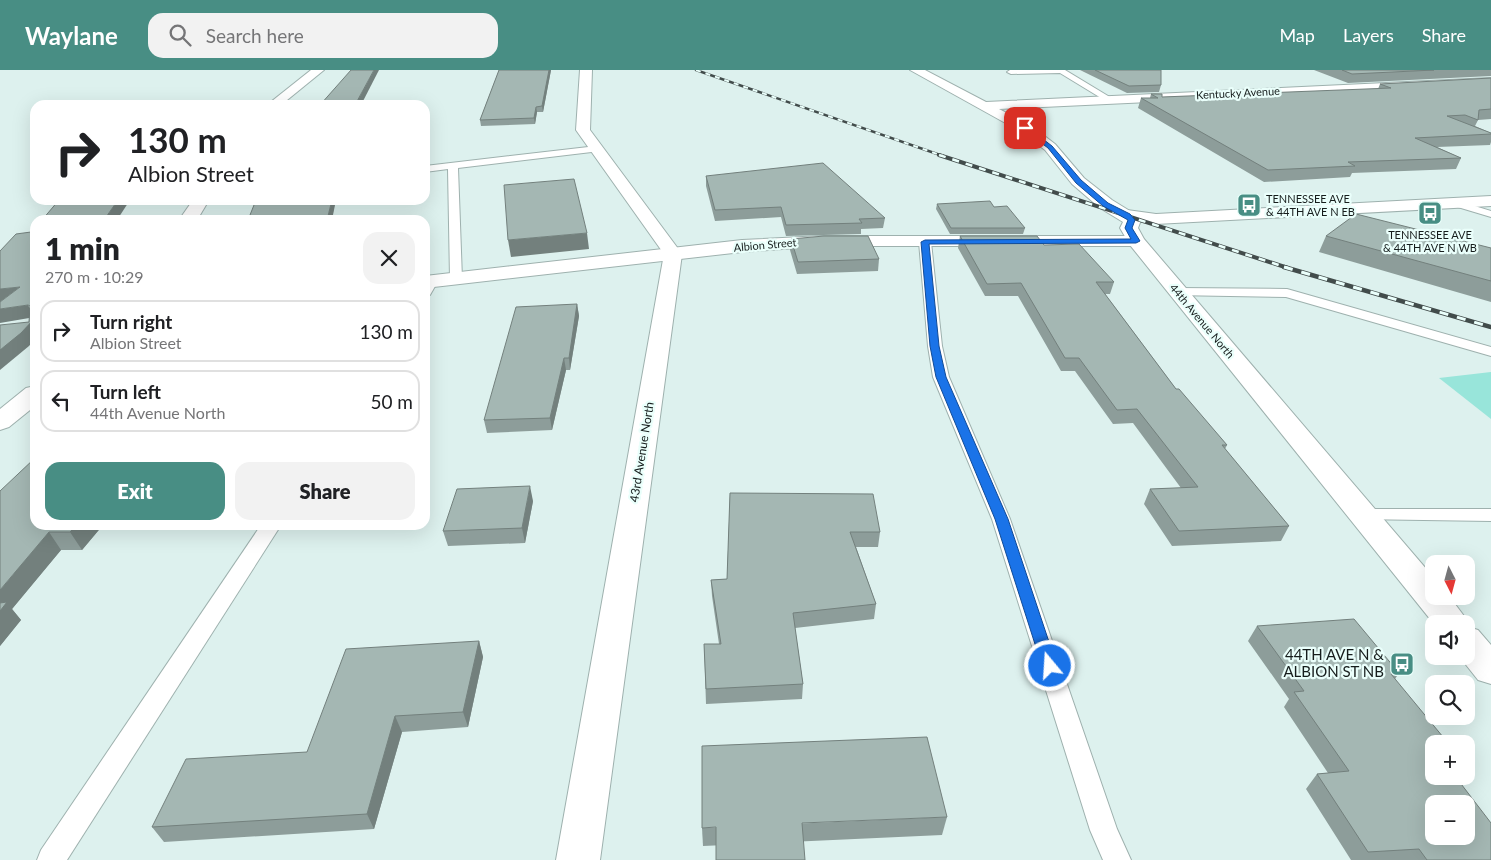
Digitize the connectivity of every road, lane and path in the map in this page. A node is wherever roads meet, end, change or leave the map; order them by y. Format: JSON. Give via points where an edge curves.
{"nodes":[{"id":1,"x":318,"y":70,"type":"edge"},
{"id":2,"x":586,"y":70,"type":"edge"},
{"id":3,"x":916,"y":70,"type":"edge"},
{"id":4,"x":1061,"y":70,"type":"edge"},
{"id":5,"x":1010,"y":72,"type":"dead end"},
{"id":6,"x":1491,"y":82,"type":"edge"},
{"id":7,"x":1109,"y":99,"type":"junction"},
{"id":8,"x":279,"y":100,"type":"edge"},
{"id":9,"x":984,"y":106,"type":"junction"},
{"id":10,"x":597,"y":149,"type":"junction"},
{"id":11,"x":453,"y":166,"type":"junction"},
{"id":12,"x":430,"y":168,"type":"edge"},
{"id":13,"x":1491,"y":201,"type":"edge"},
{"id":14,"x":1455,"y":203,"type":"junction"},
{"id":15,"x":1491,"y":214,"type":"edge"},
{"id":16,"x":1128,"y":215,"type":"junction"},
{"id":17,"x":1136,"y":241,"type":"junction"},
{"id":18,"x":925,"y":242,"type":"junction"},
{"id":19,"x":672,"y":254,"type":"junction"},
{"id":20,"x":456,"y":279,"type":"junction"},
{"id":21,"x":430,"y":284,"type":"edge"},
{"id":22,"x":1178,"y":292,"type":"junction"},
{"id":23,"x":1491,"y":352,"type":"edge"},
{"id":24,"x":30,"y":397,"type":"edge"},
{"id":25,"x":0,"y":422,"type":"edge"},
{"id":26,"x":1363,"y":514,"type":"junction"},
{"id":27,"x":1491,"y":515,"type":"edge"},
{"id":28,"x":269,"y":530,"type":"edge"},
{"id":29,"x":1446,"y":615,"type":"edge"},
{"id":30,"x":1475,"y":651,"type":"edge"},
{"id":31,"x":1491,"y":670,"type":"edge"},
{"id":32,"x":51,"y":860,"type":"edge"},
{"id":33,"x":578,"y":860,"type":"edge"},
{"id":34,"x":1117,"y":860,"type":"edge"}],
"edges":[{"from":1,"to":8,"type":"street"},
{"from":2,"to":10,"type":"street","via":[[584,130]]},
{"from":3,"to":9,"type":"street"},
{"from":4,"to":5,"type":"lane"},
{"from":4,"to":7,"type":"lane"},
{"from":6,"to":7,"type":"street","name":"Kentucky Avenue"},
{"from":7,"to":9,"type":"street","name":"Kentucky Avenue"},
{"from":9,"to":16,"type":"street","via":[[1025,128],[1050,147],[1078,181],[1099,199]]},
{"from":10,"to":11,"type":"lane"},
{"from":10,"to":19,"type":"street"},
{"from":11,"to":12,"type":"lane"},
{"from":11,"to":20,"type":"lane"},
{"from":13,"to":14,"type":"street"},
{"from":14,"to":15,"type":"lane"},
{"from":14,"to":16,"type":"street","via":[[1156,219]]},
{"from":16,"to":17,"type":"street","name":"44th Avenue North","via":[[1132,220],[1129,228]]},
{"from":17,"to":18,"type":"street","name":"Albion Street"},
{"from":17,"to":22,"type":"street","name":"44th Avenue North"},
{"from":18,"to":19,"type":"street","name":"Albion Street","via":[[823,240]]},
{"from":18,"to":34,"type":"lane","via":[[941,377],[1002,519],[1104,830]]},
{"from":19,"to":20,"type":"street","name":"Albion Street"},
{"from":19,"to":33,"type":"street","name":"43rd Avenue North"},
{"from":20,"to":21,"type":"street","name":"Albion Street"},
{"from":22,"to":23,"type":"lane","via":[[1287,293]]},
{"from":22,"to":26,"type":"street","name":"44th Avenue North"},
{"from":24,"to":25,"type":"street"},
{"from":26,"to":27,"type":"lane"},
{"from":26,"to":29,"type":"street","name":"44th Avenue North"},
{"from":28,"to":32,"type":"lane"},
{"from":30,"to":31,"type":"street"}]}
